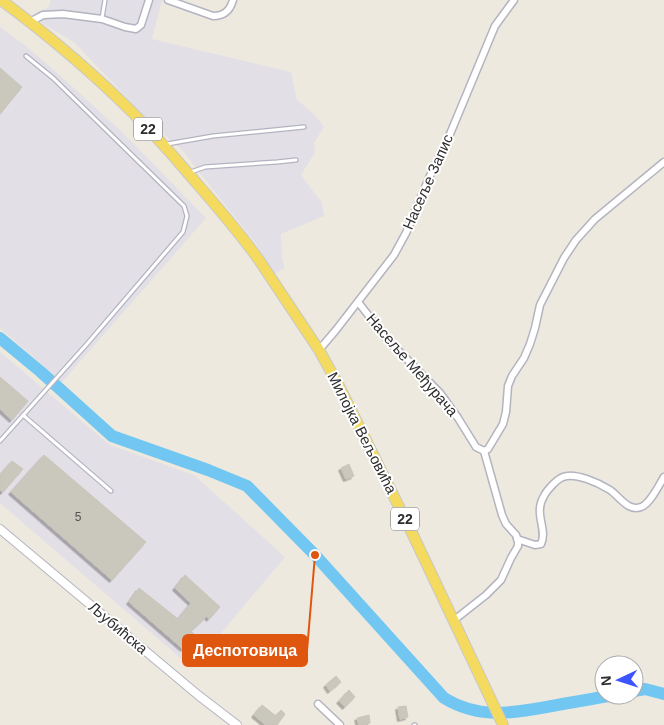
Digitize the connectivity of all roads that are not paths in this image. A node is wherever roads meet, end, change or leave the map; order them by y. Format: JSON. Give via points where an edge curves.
{"nodes":[{"id":1,"x":1,"y":0,"type":"edge"},
{"id":2,"x":105,"y":0,"type":"edge"},
{"id":3,"x":149,"y":0,"type":"edge"},
{"id":4,"x":168,"y":0,"type":"edge"},
{"id":5,"x":232,"y":0,"type":"edge"},
{"id":6,"x":514,"y":0,"type":"edge"},
{"id":7,"x":102,"y":19,"type":"junction"},
{"id":8,"x":30,"y":22,"type":"junction"},
{"id":9,"x":26,"y":56,"type":"dead end"},
{"id":10,"x":304,"y":126,"type":"dead end"},
{"id":11,"x":164,"y":145,"type":"junction"},
{"id":12,"x":296,"y":160,"type":"dead end"},
{"id":13,"x":664,"y":162,"type":"edge"},
{"id":14,"x":188,"y":173,"type":"junction"},
{"id":15,"x":358,"y":302,"type":"junction"},
{"id":16,"x":319,"y":350,"type":"junction"},
{"id":17,"x":23,"y":415,"type":"junction"},
{"id":18,"x":0,"y":441,"type":"edge"},
{"id":19,"x":484,"y":451,"type":"junction"},
{"id":20,"x":664,"y":477,"type":"edge"},
{"id":21,"x":111,"y":491,"type":"dead end"},
{"id":22,"x":0,"y":529,"type":"edge"},
{"id":23,"x":517,"y":539,"type":"junction"},
{"id":24,"x":453,"y":621,"type":"junction"},
{"id":25,"x":318,"y":704,"type":"dead end"},
{"id":26,"x":237,"y":725,"type":"edge"},
{"id":27,"x":340,"y":725,"type":"edge"},
{"id":28,"x":503,"y":725,"type":"edge"}],
"edges":[{"from":1,"to":8,"type":"main road","name":"Милојка Вељовића","number":"22"},
{"from":2,"to":7,"type":"lane"},
{"from":3,"to":7,"type":"street","via":[[141,25],[136,29]]},
{"from":4,"to":5,"type":"street","via":[[212,16],[227,12]]},
{"from":6,"to":15,"type":"street","name":"Насеље Запис","via":[[495,26],[406,232],[394,255]]},
{"from":7,"to":8,"type":"street","via":[[49,14]]},
{"from":8,"to":11,"type":"main road","name":"Милојка Вељовића","number":"22","via":[[96,77]]},
{"from":9,"to":17,"type":"lane","via":[[53,78],[184,206],[187,216],[184,232]]},
{"from":10,"to":11,"type":"lane"},
{"from":11,"to":14,"type":"main road","name":"Милојка Вељовића","number":"22"},
{"from":12,"to":14,"type":"lane","via":[[205,167]]},
{"from":13,"to":19,"type":"street","via":[[595,218],[564,258],[540,305],[524,358],[508,386],[503,424]]},
{"from":14,"to":16,"type":"main road","name":"Милојка Вељовића","number":"22","via":[[245,240]]},
{"from":15,"to":16,"type":"street","name":"Насеље Запис"},
{"from":15,"to":19,"type":"street","name":"Насеље Међурача","via":[[387,339],[440,393],[476,447]]},
{"from":16,"to":24,"type":"main road","name":"Милојка Вељовића","number":"22","via":[[413,534]]},
{"from":17,"to":18,"type":"lane"},
{"from":17,"to":21,"type":"lane"},
{"from":19,"to":23,"type":"street","name":"Насеље Међурача","via":[[502,515]]},
{"from":20,"to":23,"type":"street","via":[[647,504],[635,508],[600,484],[576,476],[563,476],[544,496],[540,508],[541,544]]},
{"from":22,"to":26,"type":"street","name":"Љубићска","via":[[198,696]]},
{"from":23,"to":24,"type":"street","via":[[518,546],[500,580]]},
{"from":24,"to":28,"type":"main road","name":"Милојка Вељовића","number":"22"},
{"from":25,"to":27,"type":"street"}]}
